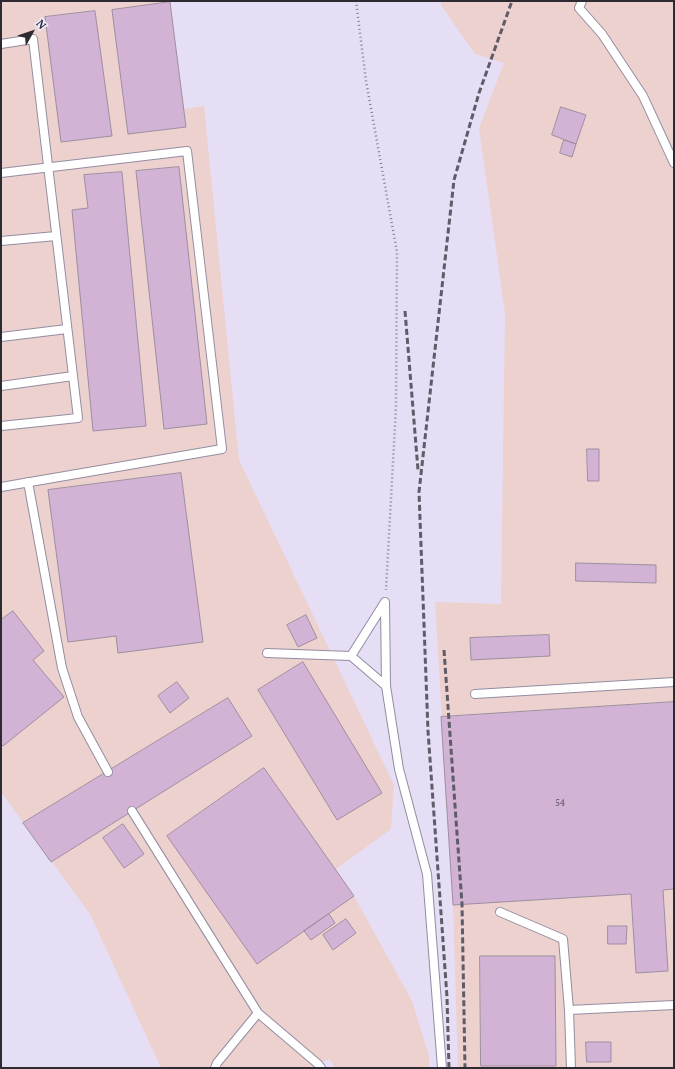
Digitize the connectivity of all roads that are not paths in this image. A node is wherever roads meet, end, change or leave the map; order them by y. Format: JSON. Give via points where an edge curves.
{"nodes":[{"id":1,"x":582,"y":1,"type":"edge"},
{"id":2,"x":1,"y":44,"type":"edge"},
{"id":3,"x":674,"y":163,"type":"edge"},
{"id":4,"x":48,"y":168,"type":"junction"},
{"id":5,"x":1,"y":173,"type":"edge"},
{"id":6,"x":56,"y":236,"type":"junction"},
{"id":7,"x":1,"y":241,"type":"edge"},
{"id":8,"x":67,"y":329,"type":"junction"},
{"id":9,"x":1,"y":337,"type":"edge"},
{"id":10,"x":73,"y":376,"type":"junction"},
{"id":11,"x":1,"y":386,"type":"edge"},
{"id":12,"x":1,"y":426,"type":"edge"},
{"id":13,"x":28,"y":482,"type":"junction"},
{"id":14,"x":1,"y":487,"type":"edge"},
{"id":15,"x":267,"y":653,"type":"dead end"},
{"id":16,"x":350,"y":656,"type":"junction"},
{"id":17,"x":674,"y":682,"type":"edge"},
{"id":18,"x":386,"y":686,"type":"junction"},
{"id":19,"x":476,"y":694,"type":"dead end"},
{"id":20,"x":108,"y":772,"type":"dead end"},
{"id":21,"x":132,"y":811,"type":"dead end"},
{"id":22,"x":500,"y":912,"type":"dead end"},
{"id":23,"x":674,"y":1005,"type":"edge"},
{"id":24,"x":569,"y":1010,"type":"junction"},
{"id":25,"x":258,"y":1013,"type":"junction"},
{"id":26,"x":215,"y":1068,"type":"edge"},
{"id":27,"x":321,"y":1068,"type":"edge"},
{"id":28,"x":442,"y":1068,"type":"edge"},
{"id":29,"x":571,"y":1068,"type":"edge"}],
"edges":[{"from":1,"to":3,"type":"lane","via":[[579,8],[602,34],[643,96]]},
{"from":2,"to":4,"type":"lane","via":[[33,39]]},
{"from":4,"to":5,"type":"lane"},
{"from":4,"to":6,"type":"lane"},
{"from":4,"to":13,"type":"lane","via":[[188,151],[222,449]]},
{"from":6,"to":7,"type":"lane"},
{"from":6,"to":8,"type":"lane"},
{"from":8,"to":9,"type":"lane"},
{"from":8,"to":10,"type":"lane"},
{"from":10,"to":11,"type":"lane"},
{"from":10,"to":12,"type":"lane","via":[[78,418]]},
{"from":13,"to":14,"type":"lane"},
{"from":13,"to":20,"type":"lane","via":[[62,668],[78,716]]},
{"from":15,"to":16,"type":"lane"},
{"from":16,"to":18,"type":"lane"},
{"from":16,"to":18,"type":"lane","via":[[385,602]]},
{"from":17,"to":19,"type":"lane"},
{"from":18,"to":28,"type":"lane","via":[[399,769],[427,874]]},
{"from":21,"to":25,"type":"lane"},
{"from":22,"to":24,"type":"lane","via":[[563,939]]},
{"from":23,"to":24,"type":"lane"},
{"from":24,"to":29,"type":"lane"},
{"from":25,"to":26,"type":"lane"},
{"from":25,"to":27,"type":"lane"}]}
